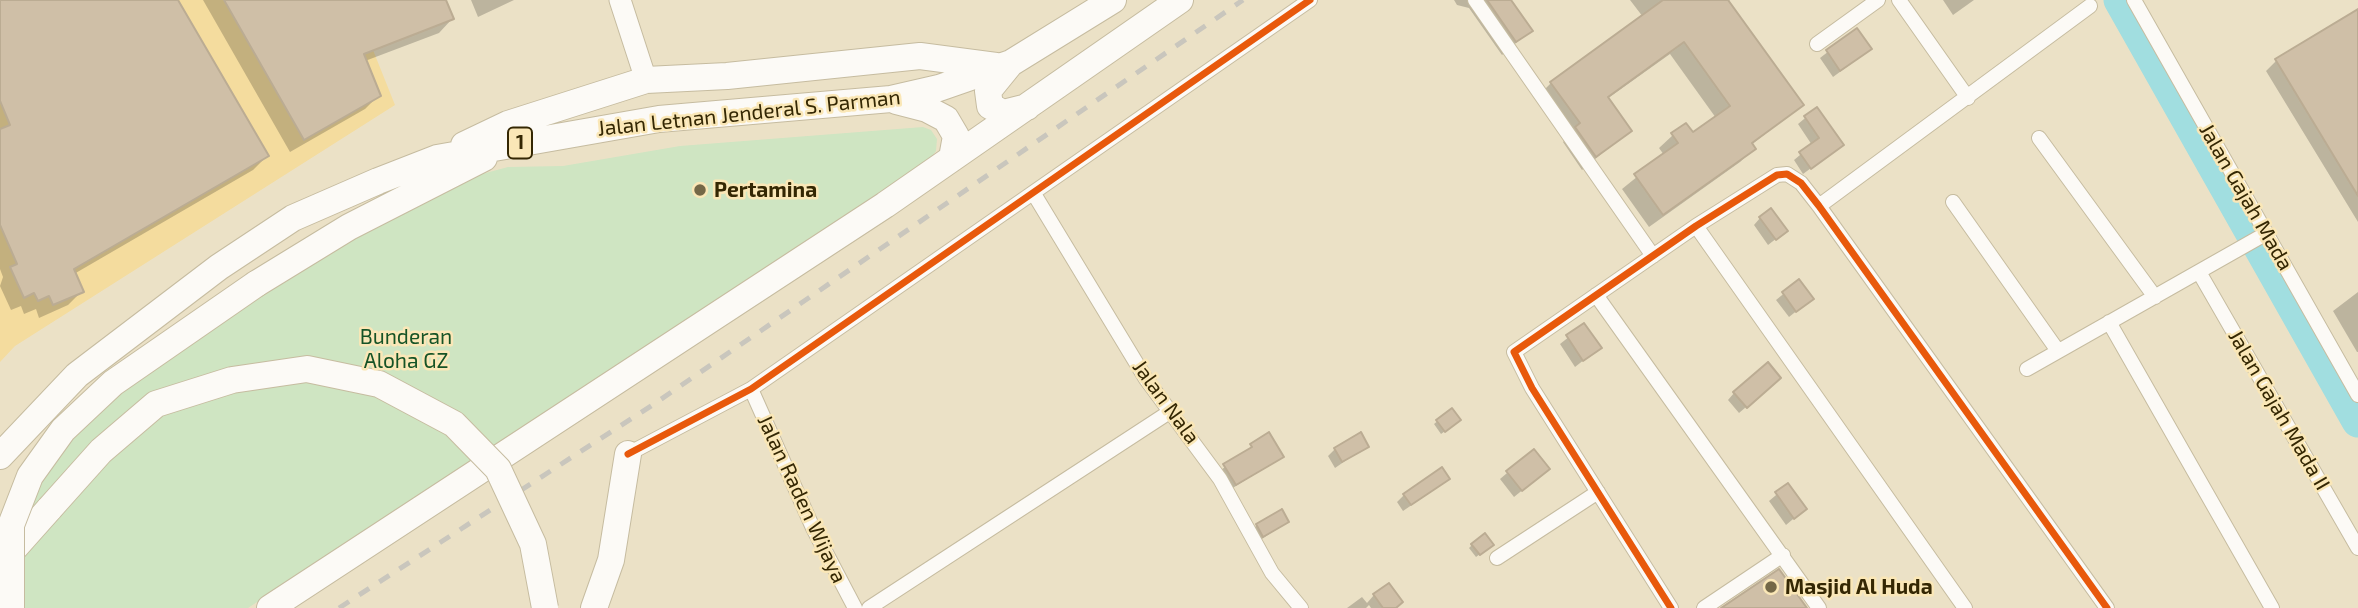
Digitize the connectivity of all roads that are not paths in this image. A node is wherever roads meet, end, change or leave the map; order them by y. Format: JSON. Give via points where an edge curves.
{"nodes":[{"id":1,"x":620,"y":0,"type":"edge"},
{"id":2,"x":1113,"y":0,"type":"edge"},
{"id":3,"x":1180,"y":0,"type":"edge"},
{"id":4,"x":1310,"y":0,"type":"edge"},
{"id":5,"x":1475,"y":0,"type":"edge"},
{"id":6,"x":1878,"y":0,"type":"edge"},
{"id":7,"x":1899,"y":0,"type":"edge"},
{"id":8,"x":2134,"y":0,"type":"edge"},
{"id":9,"x":2090,"y":6,"type":"dead end"},
{"id":10,"x":1817,"y":44,"type":"dead end"},
{"id":11,"x":1006,"y":65,"type":"junction"},
{"id":12,"x":646,"y":80,"type":"junction"},
{"id":13,"x":1968,"y":98,"type":"junction"},
{"id":14,"x":891,"y":99,"type":"junction"},
{"id":15,"x":1032,"y":105,"type":"junction"},
{"id":16,"x":2039,"y":138,"type":"dead end"},
{"id":17,"x":505,"y":147,"type":"junction"},
{"id":18,"x":437,"y":158,"type":"junction"},
{"id":19,"x":952,"y":158,"type":"junction"},
{"id":20,"x":1034,"y":194,"type":"junction"},
{"id":21,"x":1953,"y":202,"type":"dead end"},
{"id":22,"x":1819,"y":206,"type":"junction"},
{"id":23,"x":1696,"y":226,"type":"junction"},
{"id":24,"x":2263,"y":236,"type":"junction"},
{"id":25,"x":1653,"y":256,"type":"junction"},
{"id":26,"x":2199,"y":272,"type":"junction"},
{"id":27,"x":1596,"y":295,"type":"junction"},
{"id":28,"x":2155,"y":297,"type":"junction"},
{"id":29,"x":2109,"y":323,"type":"junction"},
{"id":30,"x":2058,"y":351,"type":"junction"},
{"id":31,"x":2027,"y":369,"type":"dead end"},
{"id":32,"x":751,"y":389,"type":"junction"},
{"id":33,"x":2358,"y":395,"type":"edge"},
{"id":34,"x":1171,"y":411,"type":"junction"},
{"id":35,"x":628,"y":454,"type":"joint"},
{"id":36,"x":0,"y":456,"type":"edge"},
{"id":37,"x":1598,"y":492,"type":"junction"},
{"id":38,"x":2358,"y":548,"type":"edge"},
{"id":39,"x":1783,"y":555,"type":"junction"},
{"id":40,"x":1497,"y":558,"type":"dead end"},
{"id":41,"x":0,"y":564,"type":"edge"},
{"id":42,"x":11,"y":608,"type":"edge"},
{"id":43,"x":270,"y":608,"type":"edge"},
{"id":44,"x":545,"y":608,"type":"edge"},
{"id":45,"x":594,"y":608,"type":"edge"},
{"id":46,"x":855,"y":608,"type":"edge"},
{"id":47,"x":869,"y":608,"type":"edge"},
{"id":48,"x":1301,"y":608,"type":"edge"},
{"id":49,"x":1671,"y":608,"type":"edge"},
{"id":50,"x":1704,"y":608,"type":"edge"},
{"id":51,"x":1819,"y":608,"type":"edge"},
{"id":52,"x":1965,"y":608,"type":"edge"},
{"id":53,"x":2107,"y":608,"type":"edge"},
{"id":54,"x":2272,"y":608,"type":"edge"}],
"edges":[{"from":1,"to":12,"type":"street"},
{"from":2,"to":11,"type":"highway","name":"Jalan Letnan Jenderal S. Parman","number":"1"},
{"from":3,"to":15,"type":"highway"},
{"from":4,"to":20,"type":"street"},
{"from":5,"to":25,"type":"street"},
{"from":6,"to":10,"type":"street"},
{"from":7,"to":13,"type":"street"},
{"from":8,"to":24,"type":"street","name":"Jalan Gajah Mada"},
{"from":9,"to":13,"type":"street"},
{"from":11,"to":12,"type":"highway","via":[[920,56]]},
{"from":11,"to":14,"type":"highway","name":"Jalan Letnan Jenderal S. Parman","number":"1"},
{"from":11,"to":15,"type":"highway","via":[[988,91],[990,106],[1010,113]]},
{"from":12,"to":18,"type":"highway","via":[[508,124]]},
{"from":13,"to":22,"type":"street"},
{"from":14,"to":17,"type":"highway","name":"Jalan Letnan Jenderal S. Parman","number":"1","via":[[659,120]]},
{"from":14,"to":19,"type":"highway","via":[[946,119],[956,136]]},
{"from":15,"to":19,"type":"highway"},
{"from":16,"to":28,"type":"street"},
{"from":17,"to":18,"type":"highway","name":"Jalan Letnan Jenderal S. Parman","number":"1"},
{"from":17,"to":42,"type":"highway","bridge":true,"via":[[349,227],[256,284],[113,383],[63,430],[30,476],[11,524]]},
{"from":18,"to":36,"type":"highway","name":"Jalan Letnan Jenderal S. Parman","number":"1","via":[[293,218],[219,267],[77,375]]},
{"from":19,"to":43,"type":"highway"},
{"from":20,"to":32,"type":"street"},
{"from":20,"to":34,"type":"street","name":"Jalan Nala","via":[[1146,379]]},
{"from":21,"to":30,"type":"street"},
{"from":22,"to":23,"type":"street","via":[[1795,177],[1777,175]]},
{"from":22,"to":53,"type":"street"},
{"from":23,"to":25,"type":"street"},
{"from":23,"to":52,"type":"street"},
{"from":24,"to":26,"type":"street"},
{"from":24,"to":33,"type":"street","name":"Jalan Gajah Mada"},
{"from":25,"to":27,"type":"street"},
{"from":26,"to":28,"type":"street"},
{"from":26,"to":38,"type":"street","name":"Jalan Gajah Mada II"},
{"from":27,"to":37,"type":"street","via":[[1517,349],[1514,357]]},
{"from":27,"to":39,"type":"street"},
{"from":28,"to":29,"type":"street"},
{"from":29,"to":30,"type":"street"},
{"from":29,"to":54,"type":"street"},
{"from":30,"to":31,"type":"street"},
{"from":32,"to":35,"type":"street"},
{"from":32,"to":46,"type":"street","name":"Jalan Raden Wijaya","via":[[813,528]]},
{"from":34,"to":47,"type":"street"},
{"from":34,"to":48,"type":"street","name":"Jalan Nala","via":[[1220,479],[1272,573]]},
{"from":35,"to":45,"type":"highway","via":[[611,560]]},
{"from":37,"to":40,"type":"street"},
{"from":37,"to":49,"type":"street"},
{"from":39,"to":50,"type":"street"},
{"from":39,"to":51,"type":"street"},
{"from":41,"to":44,"type":"highway","bridge":true,"via":[[101,451],[156,404],[232,380],[307,369],[379,384],[454,424],[498,469],[533,544]]}]}
